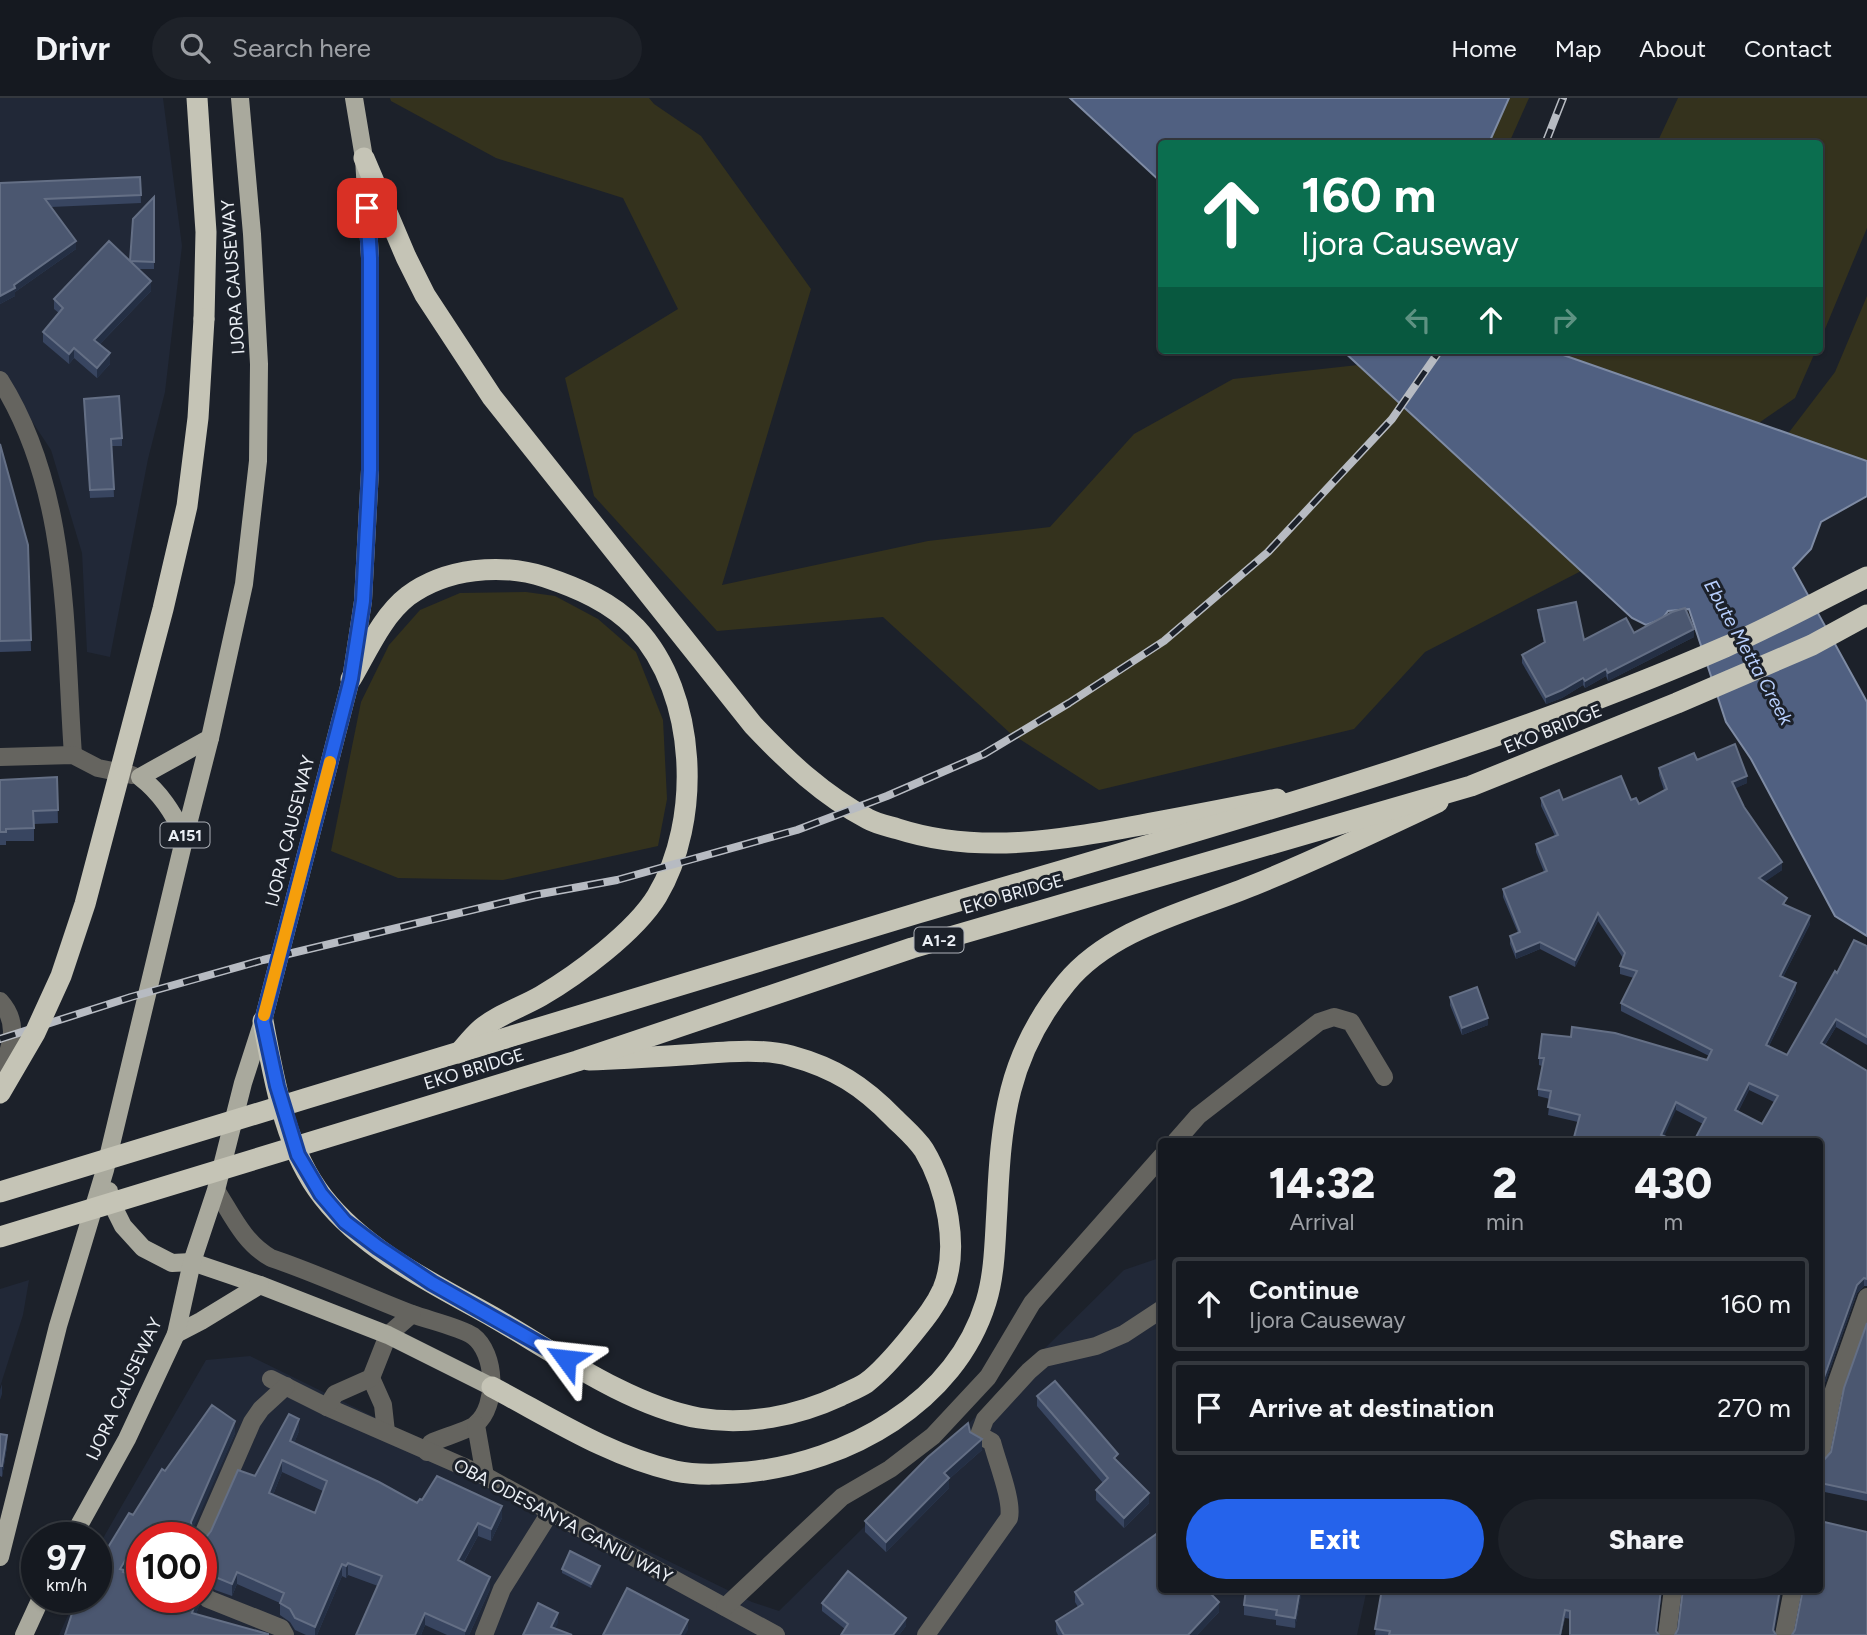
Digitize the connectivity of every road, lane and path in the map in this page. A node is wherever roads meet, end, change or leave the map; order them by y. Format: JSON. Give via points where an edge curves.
{"nodes":[{"id":1,"x":197,"y":98,"type":"edge"},
{"id":2,"x":240,"y":98,"type":"edge"},
{"id":3,"x":354,"y":98,"type":"edge"},
{"id":4,"x":364,"y":158,"type":"junction"},
{"id":5,"x":0,"y":380,"type":"edge"},
{"id":6,"x":1867,"y":577,"type":"edge"},
{"id":7,"x":1867,"y":615,"type":"edge"},
{"id":8,"x":351,"y":679,"type":"junction"},
{"id":9,"x":210,"y":738,"type":"junction"},
{"id":10,"x":73,"y":755,"type":"junction"},
{"id":11,"x":0,"y":757,"type":"edge"},
{"id":12,"x":140,"y":777,"type":"junction"},
{"id":13,"x":1351,"y":785,"type":"junction"},
{"id":14,"x":1471,"y":786,"type":"junction"},
{"id":15,"x":185,"y":836,"type":"junction"},
{"id":16,"x":0,"y":1001,"type":"edge"},
{"id":17,"x":263,"y":1021,"type":"junction"},
{"id":18,"x":459,"y":1052,"type":"junction"},
{"id":19,"x":578,"y":1061,"type":"junction"},
{"id":20,"x":0,"y":1069,"type":"edge"},
{"id":21,"x":1384,"y":1077,"type":"dead end"},
{"id":22,"x":0,"y":1093,"type":"edge"},
{"id":23,"x":1179,"y":1138,"type":"edge"},
{"id":24,"x":1158,"y":1161,"type":"edge"},
{"id":25,"x":105,"y":1170,"type":"junction"},
{"id":26,"x":216,"y":1190,"type":"junction"},
{"id":27,"x":0,"y":1192,"type":"edge"},
{"id":28,"x":0,"y":1237,"type":"edge"},
{"id":29,"x":192,"y":1262,"type":"junction"},
{"id":30,"x":260,"y":1285,"type":"junction"},
{"id":31,"x":1867,"y":1297,"type":"edge"},
{"id":32,"x":1158,"y":1312,"type":"edge"},
{"id":33,"x":412,"y":1314,"type":"junction"},
{"id":34,"x":176,"y":1334,"type":"junction"},
{"id":35,"x":387,"y":1335,"type":"junction"},
{"id":36,"x":371,"y":1377,"type":"junction"},
{"id":37,"x":492,"y":1387,"type":"junction"},
{"id":38,"x":327,"y":1407,"type":"junction"},
{"id":39,"x":476,"y":1425,"type":"junction"},
{"id":40,"x":386,"y":1432,"type":"junction"},
{"id":41,"x":1823,"y":1442,"type":"edge"},
{"id":42,"x":427,"y":1452,"type":"junction"},
{"id":43,"x":485,"y":1476,"type":"junction"},
{"id":44,"x":551,"y":1511,"type":"junction"},
{"id":45,"x":81,"y":1522,"type":"edge"},
{"id":46,"x":208,"y":1522,"type":"edge"},
{"id":47,"x":0,"y":1556,"type":"edge"},
{"id":48,"x":1672,"y":1593,"type":"edge"},
{"id":49,"x":1792,"y":1593,"type":"edge"},
{"id":50,"x":217,"y":1603,"type":"edge"},
{"id":51,"x":725,"y":1607,"type":"junction"},
{"id":52,"x":34,"y":1613,"type":"edge"},
{"id":53,"x":24,"y":1635,"type":"edge"},
{"id":54,"x":285,"y":1635,"type":"edge"},
{"id":55,"x":484,"y":1635,"type":"edge"},
{"id":56,"x":776,"y":1635,"type":"edge"},
{"id":57,"x":926,"y":1635,"type":"edge"},
{"id":58,"x":1667,"y":1635,"type":"edge"},
{"id":59,"x":1784,"y":1635,"type":"edge"}],
"edges":[{"from":1,"to":22,"type":"highway","bridge":true,"via":[[206,232],[204,319],[187,506],[85,904],[36,1033]]},
{"from":2,"to":9,"type":"main road","name":"IJORA CAUSEWAY","number":"A151","via":[[259,364],[258,461],[244,584]]},
{"from":3,"to":4,"type":"main road","name":"IJORA CAUSEWAY"},
{"from":4,"to":8,"type":"main road","name":"IJORA CAUSEWAY","via":[[370,258],[370,470],[363,601]]},
{"from":4,"to":13,"type":"highway","bridge":true,"via":[[425,295],[492,397],[753,724],[791,765],[829,796],[871,820],[929,837],[1015,845],[1075,838]]},
{"from":5,"to":10,"type":"street","via":[[35,450],[50,501],[59,559]]},
{"from":6,"to":13,"type":"highway","name":"EKO BRIDGE","number":"A1-2","bridge":true,"via":[[1704,655],[1498,735]]},
{"from":7,"to":14,"type":"highway","name":"EKO BRIDGE","number":"A1-2","bridge":true,"via":[[1800,651]]},
{"from":8,"to":17,"type":"main road","name":"IJORA CAUSEWAY"},
{"from":8,"to":18,"type":"highway","via":[[384,623],[408,596],[458,574],[494,568],[526,571],[606,603],[636,629],[677,698],[687,741],[683,827],[673,865],[656,898],[589,964],[483,1028]]},
{"from":9,"to":12,"type":"main road"},
{"from":9,"to":15,"type":"main road","name":"IJORA CAUSEWAY","number":"A151"},
{"from":10,"to":11,"type":"street"},
{"from":10,"to":12,"type":"street","via":[[98,768]]},
{"from":12,"to":15,"type":"main road","via":[[156,789]]},
{"from":13,"to":18,"type":"highway","name":"EKO BRIDGE","number":"A1-2","bridge":true},
{"from":14,"to":19,"type":"highway","name":"EKO BRIDGE","number":"A1-2","bridge":true,"via":[[912,948]]},
{"from":14,"to":37,"type":"highway","bridge":true,"via":[[1255,885],[1136,932],[1098,954],[1069,979],[1043,1012],[1009,1090],[993,1264],[986,1301],[972,1335],[945,1375],[915,1405],[880,1429],[801,1464],[719,1475],[678,1471],[636,1460]]},
{"from":15,"to":25,"type":"main road","name":"IJORA CAUSEWAY","number":"A151"},
{"from":16,"to":20,"type":"street","via":[[13,1034]]},
{"from":17,"to":19,"type":"highway","bridge":true,"via":[[298,1155],[321,1194],[345,1222],[432,1283],[656,1406],[700,1418],[744,1420],[781,1416],[822,1404],[865,1384],[929,1314],[944,1286],[949,1254],[948,1218],[940,1183],[922,1147],[870,1093],[830,1069],[788,1055],[750,1052]]},
{"from":17,"to":26,"type":"main road","name":"IJORA CAUSEWAY"},
{"from":18,"to":27,"type":"highway","name":"EKO BRIDGE","number":"A1-2","bridge":true},
{"from":19,"to":28,"type":"highway","name":"EKO BRIDGE","number":"A1-2","bridge":true},
{"from":21,"to":23,"type":"street","via":[[1352,1022],[1334,1017],[1318,1021],[1198,1116]]},
{"from":24,"to":51,"type":"street","via":[[1032,1303],[988,1377],[933,1436],[890,1469],[842,1496]]},
{"from":25,"to":29,"type":"main road","via":[[110,1200],[123,1226],[143,1248],[172,1263]]},
{"from":25,"to":47,"type":"main road","name":"IJORA CAUSEWAY","number":"A151","via":[[58,1326]]},
{"from":26,"to":29,"type":"main road","name":"IJORA CAUSEWAY"},
{"from":26,"to":33,"type":"street","via":[[258,1251]]},
{"from":29,"to":30,"type":"main road"},
{"from":29,"to":34,"type":"main road","name":"IJORA CAUSEWAY"},
{"from":30,"to":34,"type":"main road"},
{"from":30,"to":35,"type":"main road"},
{"from":31,"to":41,"type":"street","via":[[1833,1393]]},
{"from":32,"to":57,"type":"street","via":[[1125,1334],[1096,1346],[1045,1358],[985,1419],[979,1436],[992,1442],[1010,1502],[1009,1518]]},
{"from":33,"to":35,"type":"street"},
{"from":33,"to":37,"type":"street","via":[[472,1336],[488,1360]]},
{"from":34,"to":45,"type":"main road","name":"IJORA CAUSEWAY","via":[[127,1439]]},
{"from":35,"to":36,"type":"street"},
{"from":35,"to":37,"type":"main road"},
{"from":36,"to":38,"type":"street","via":[[335,1394]]},
{"from":36,"to":40,"type":"street","via":[[383,1405]]},
{"from":37,"to":39,"type":"street"},
{"from":38,"to":40,"type":"street","name":"OBA ODESANYA GANIU WAY"},
{"from":38,"to":46,"type":"street","name":"OBA ODESANYA GANIU WAY","via":[[279,1383],[252,1422]]},
{"from":39,"to":42,"type":"street","via":[[431,1443]]},
{"from":39,"to":43,"type":"street"},
{"from":40,"to":42,"type":"street","name":"OBA ODESANYA GANIU WAY"},
{"from":42,"to":43,"type":"street","name":"OBA ODESANYA GANIU WAY"},
{"from":43,"to":44,"type":"street","name":"OBA ODESANYA GANIU WAY"},
{"from":44,"to":51,"type":"street","name":"OBA ODESANYA GANIU WAY"},
{"from":44,"to":55,"type":"street","via":[[502,1589]]},
{"from":48,"to":58,"type":"street"},
{"from":49,"to":59,"type":"street"},
{"from":50,"to":54,"type":"street","via":[[281,1628]]},
{"from":51,"to":56,"type":"street","name":"OBA ODESANYA GANIU WAY"},
{"from":52,"to":53,"type":"main road"}]}
